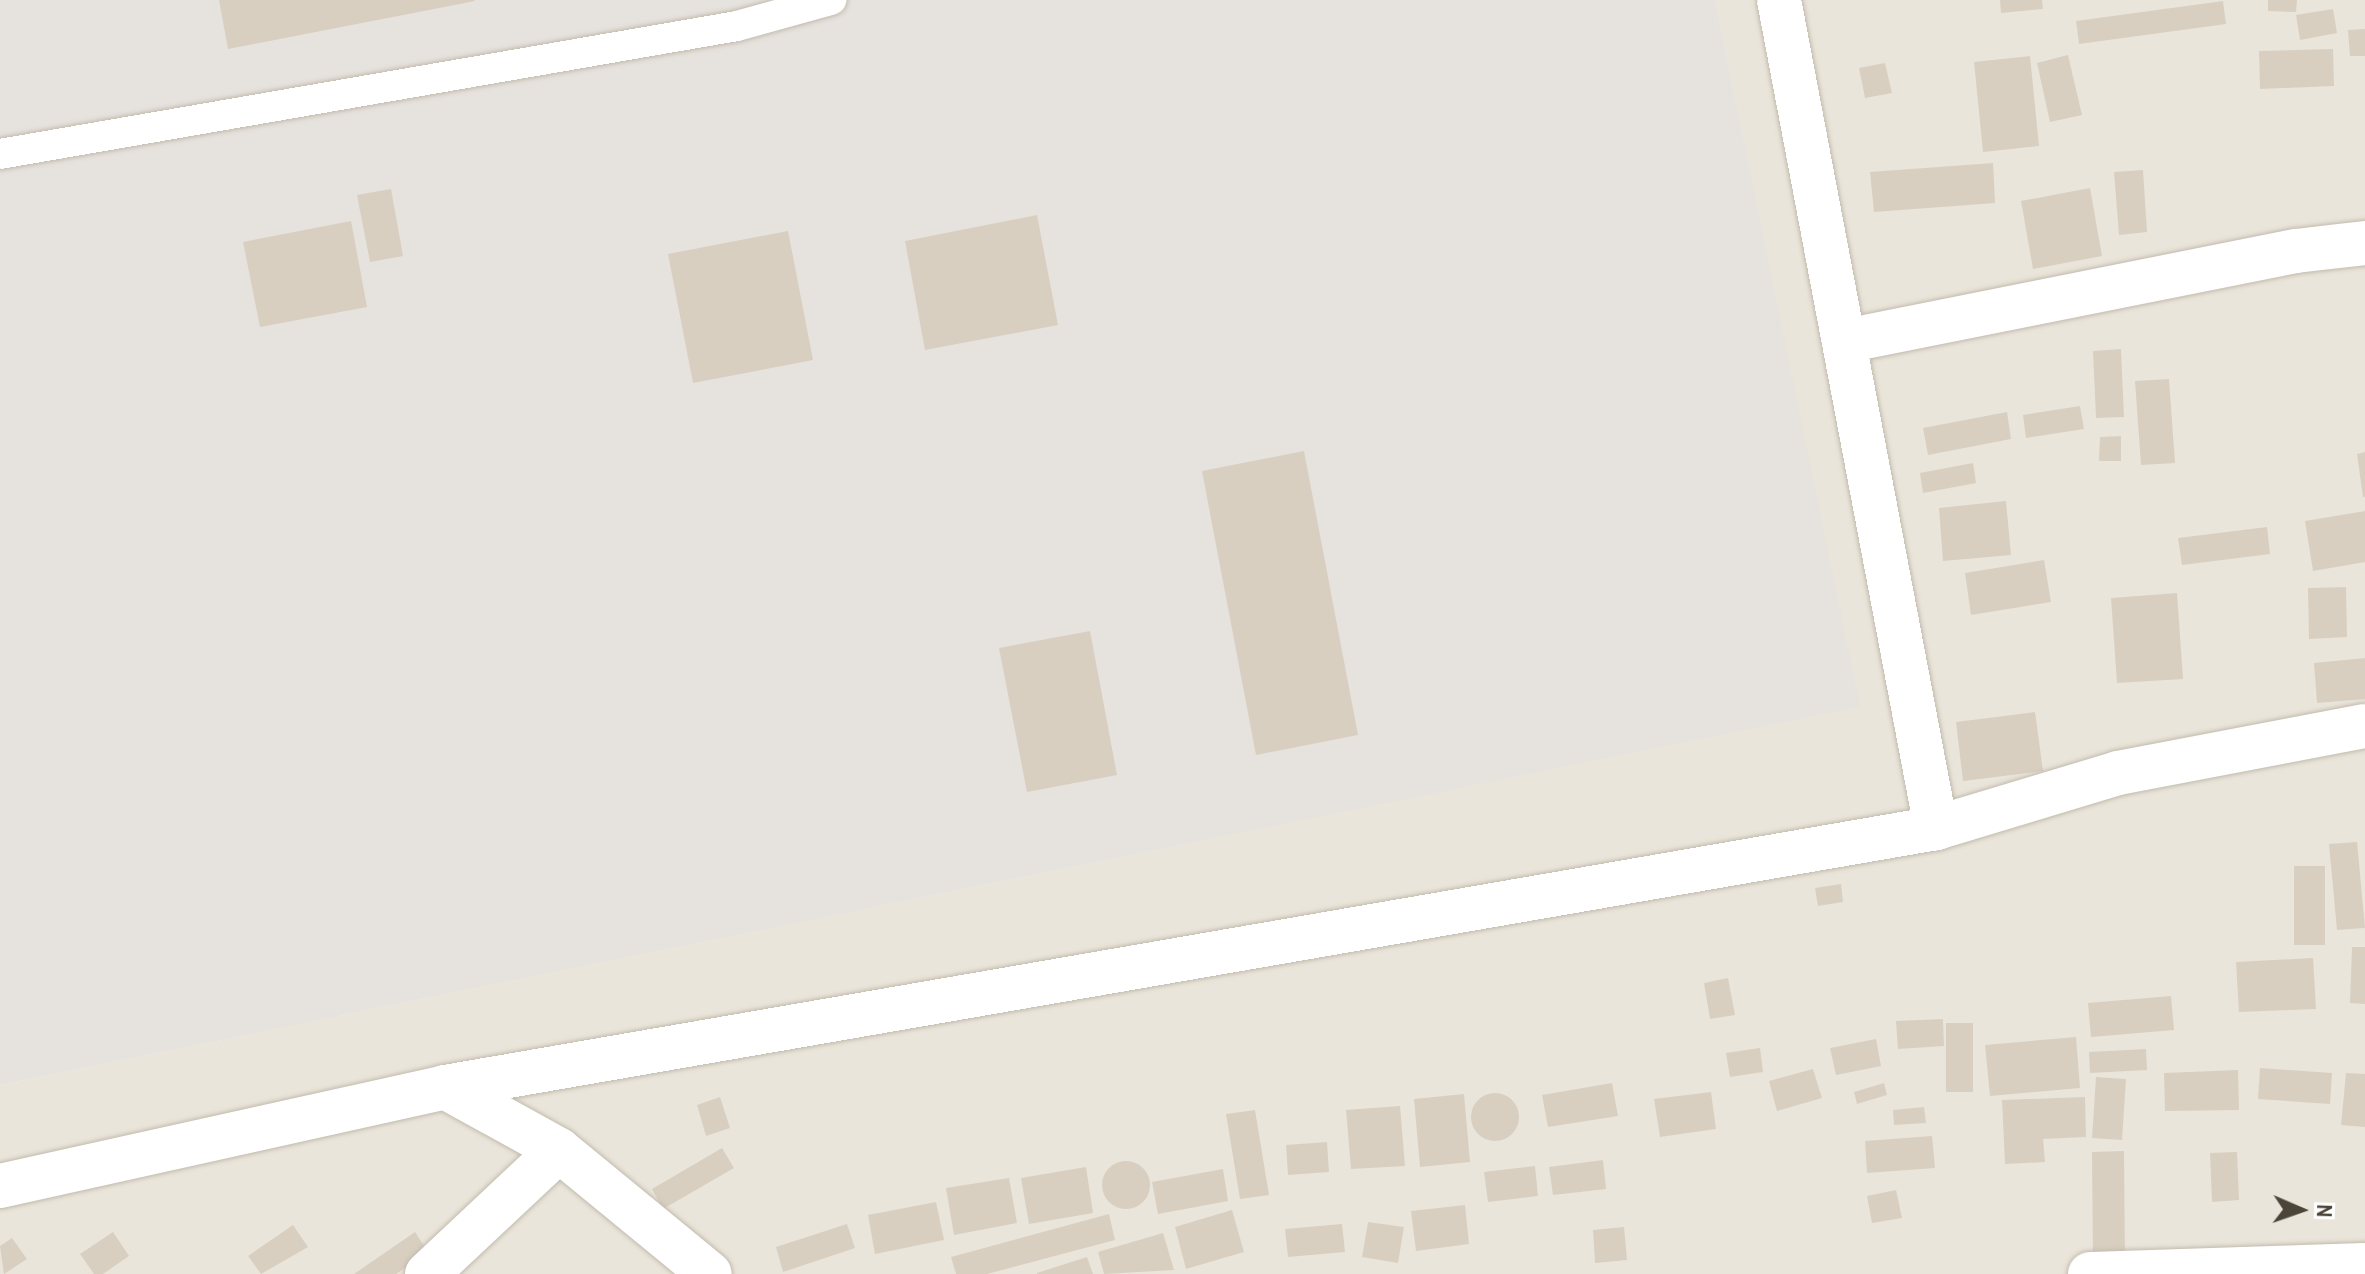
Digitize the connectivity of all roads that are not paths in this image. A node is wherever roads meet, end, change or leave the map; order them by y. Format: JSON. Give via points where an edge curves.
{"nodes":[{"id":1,"x":831,"y":0,"type":"edge"},
{"id":2,"x":1779,"y":0,"type":"edge"},
{"id":3,"x":0,"y":154,"type":"edge"},
{"id":4,"x":2365,"y":243,"type":"edge"},
{"id":5,"x":1845,"y":341,"type":"junction"},
{"id":6,"x":2365,"y":726,"type":"edge"},
{"id":7,"x":1936,"y":828,"type":"junction"},
{"id":8,"x":445,"y":1087,"type":"junction"},
{"id":9,"x":559,"y":1150,"type":"junction"},
{"id":10,"x":0,"y":1186,"type":"edge"},
{"id":11,"x":2365,"y":1265,"type":"edge"},
{"id":12,"x":427,"y":1274,"type":"edge"},
{"id":13,"x":710,"y":1274,"type":"edge"},
{"id":14,"x":2090,"y":1274,"type":"edge"}],
"edges":[{"from":1,"to":3,"type":"lane","via":[[737,26]]},
{"from":2,"to":5,"type":"street"},
{"from":4,"to":5,"type":"street","via":[[2296,251]]},
{"from":5,"to":7,"type":"street"},
{"from":6,"to":7,"type":"street","via":[[2118,773]]},
{"from":7,"to":8,"type":"street"},
{"from":8,"to":9,"type":"street"},
{"from":8,"to":10,"type":"street"},
{"from":9,"to":12,"type":"street"},
{"from":9,"to":13,"type":"street"},
{"from":11,"to":14,"type":"street"}]}
